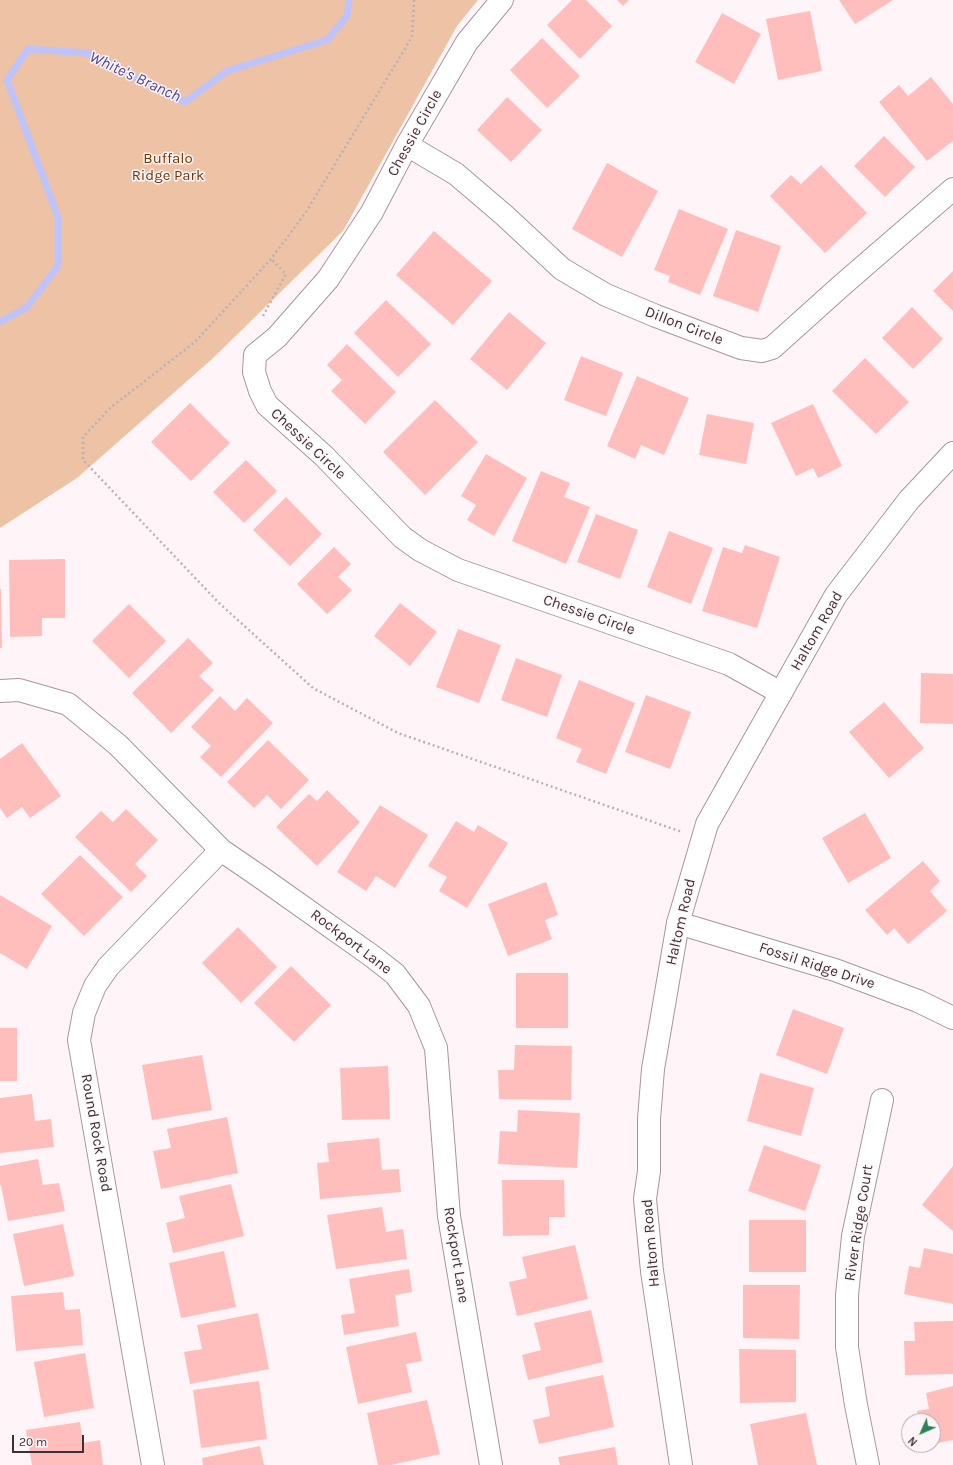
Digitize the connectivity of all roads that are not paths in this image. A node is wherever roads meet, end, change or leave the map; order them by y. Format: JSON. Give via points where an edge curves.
{"nodes":[{"id":1,"x":502,"y":0,"type":"edge"},
{"id":2,"x":407,"y":145,"type":"junction"},
{"id":3,"x":953,"y":189,"type":"edge"},
{"id":4,"x":953,"y":453,"type":"edge"},
{"id":5,"x":0,"y":691,"type":"edge"},
{"id":6,"x":781,"y":693,"type":"junction"},
{"id":7,"x":221,"y":850,"type":"junction"},
{"id":8,"x":678,"y":923,"type":"junction"},
{"id":9,"x":953,"y":1018,"type":"edge"},
{"id":10,"x":882,"y":1100,"type":"dead end"},
{"id":11,"x":153,"y":1465,"type":"edge"},
{"id":12,"x":491,"y":1465,"type":"edge"},
{"id":13,"x":681,"y":1465,"type":"edge"},
{"id":14,"x":868,"y":1465,"type":"edge"}],
"edges":[{"from":1,"to":2,"type":"street","name":"Chessie Circle","via":[[467,42]]},
{"from":2,"to":3,"type":"street","name":"Dillon Circle","via":[[456,174],[504,214],[562,269],[606,295],[741,348],[762,351],[772,348]]},
{"from":2,"to":6,"type":"street","name":"Chessie Circle","via":[[372,212],[328,279],[277,337],[255,355],[254,372],[267,405],[324,456],[402,537],[420,550],[458,570],[729,664]]},
{"from":4,"to":6,"type":"street","name":"Haltom Road","via":[[909,500],[836,595]]},
{"from":5,"to":7,"type":"street","name":"Rockport Lane","via":[[19,690],[68,704],[118,745]]},
{"from":6,"to":8,"type":"street","name":"Haltom Road","via":[[707,824]]},
{"from":7,"to":11,"type":"street","name":"Round Rock Road","via":[[108,967],[95,986],[84,1012],[79,1040]]},
{"from":7,"to":12,"type":"street","name":"Rockport Lane","via":[[395,974],[419,1006],[436,1048],[449,1216]]},
{"from":8,"to":9,"type":"street","name":"Fossil Ridge Drive","via":[[835,970],[918,1001]]},
{"from":8,"to":13,"type":"street","name":"Haltom Road","via":[[653,1069],[649,1119],[649,1171],[645,1199],[652,1271]]},
{"from":10,"to":14,"type":"street","name":"River Ridge Court","via":[[853,1236],[847,1294],[847,1347]]}]}
